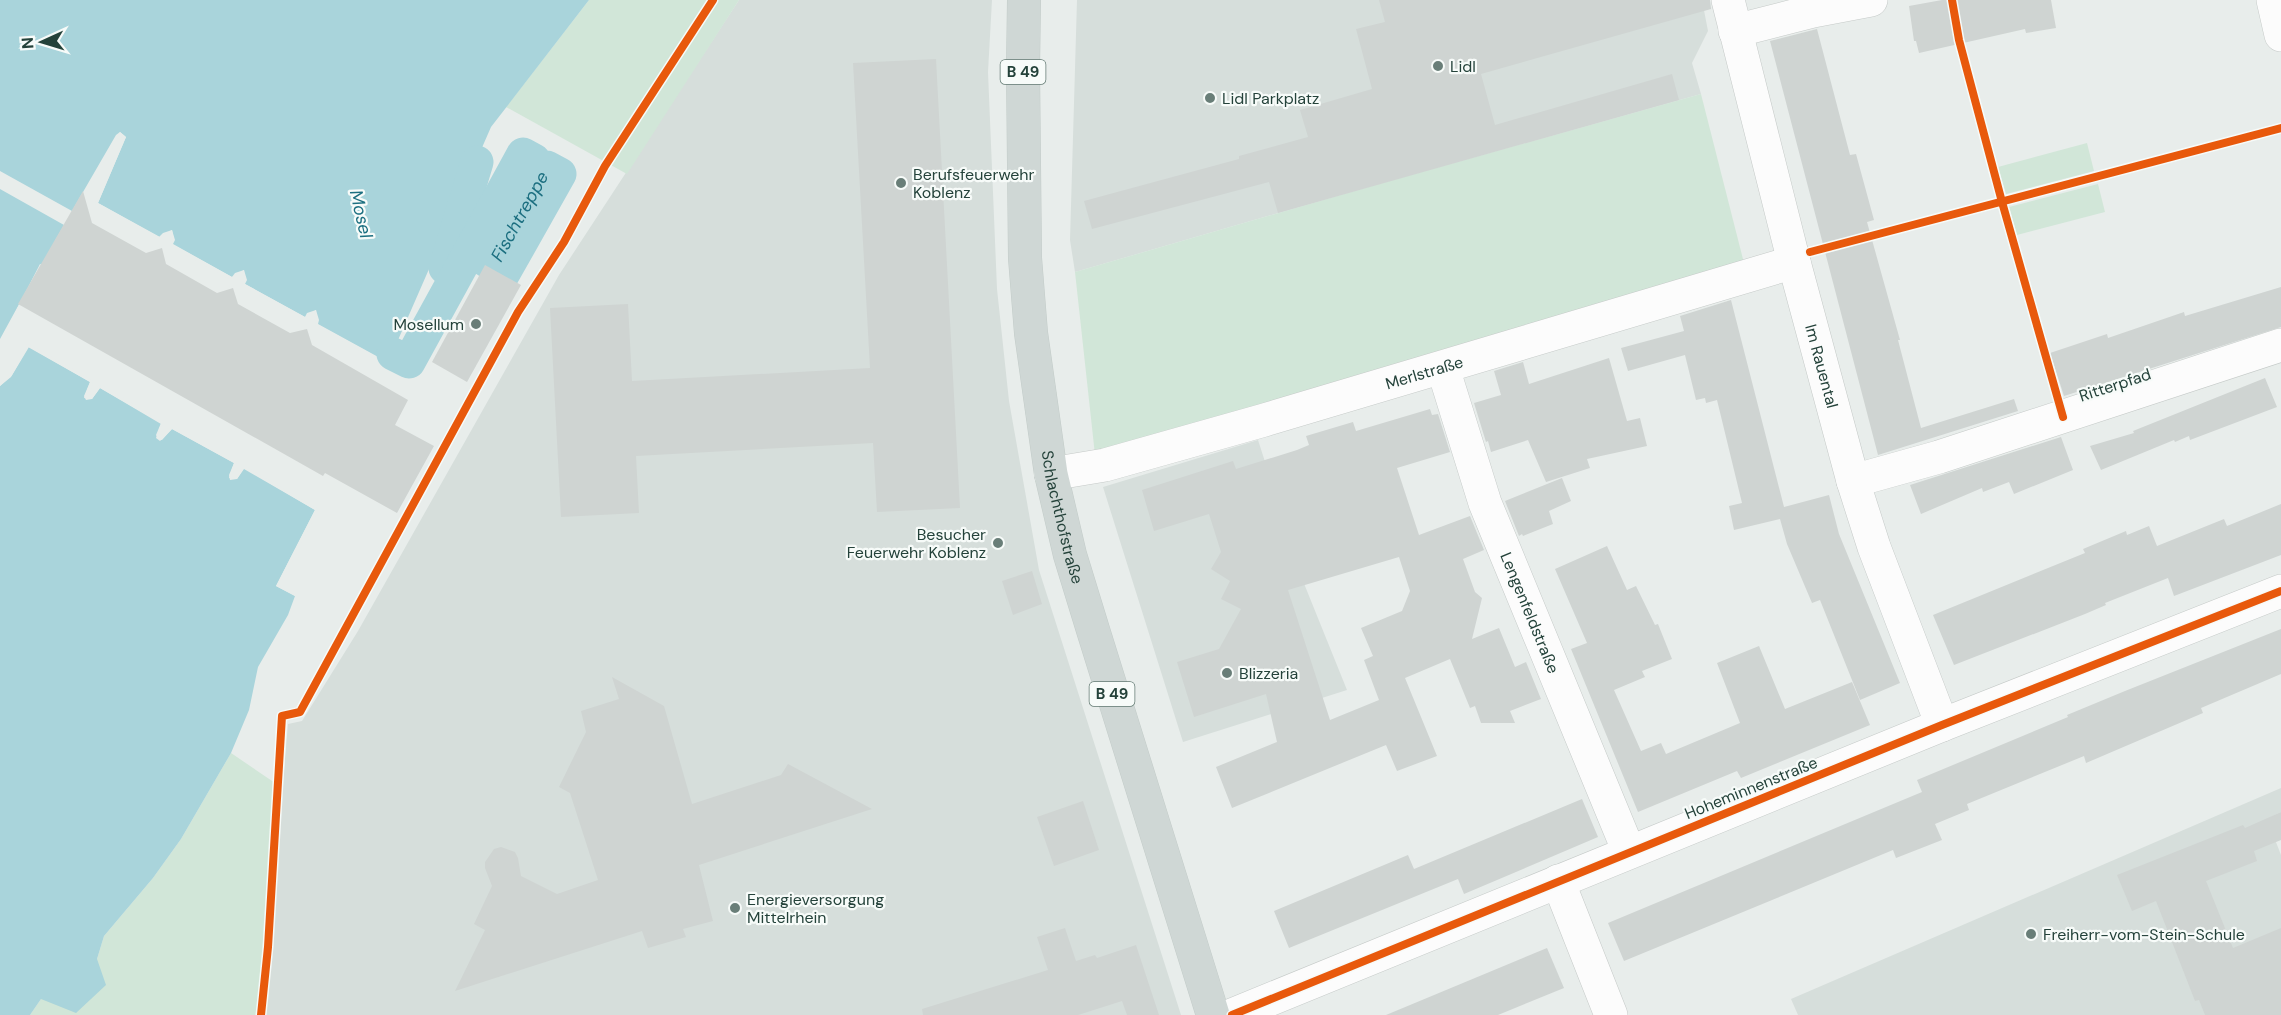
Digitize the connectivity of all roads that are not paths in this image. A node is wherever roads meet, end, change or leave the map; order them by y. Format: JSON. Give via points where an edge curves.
{"nodes":[{"id":1,"x":1024,"y":0,"type":"edge"},
{"id":2,"x":1728,"y":0,"type":"edge"},
{"id":3,"x":1871,"y":0,"type":"edge"},
{"id":4,"x":2272,"y":0,"type":"edge"},
{"id":5,"x":1735,"y":31,"type":"junction"},
{"id":6,"x":2281,"y":34,"type":"edge"},
{"id":7,"x":1794,"y":262,"type":"junction"},
{"id":8,"x":2281,"y":345,"type":"edge"},
{"id":9,"x":1443,"y":368,"type":"junction"},
{"id":10,"x":1051,"y":474,"type":"junction"},
{"id":11,"x":1853,"y":481,"type":"junction"},
{"id":12,"x":2281,"y":591,"type":"edge"},
{"id":13,"x":1942,"y":725,"type":"junction"},
{"id":14,"x":1629,"y":852,"type":"junction"},
{"id":15,"x":1558,"y":881,"type":"junction"},
{"id":16,"x":1213,"y":1015,"type":"edge"},
{"id":17,"x":1232,"y":1015,"type":"edge"},
{"id":18,"x":1611,"y":1015,"type":"edge"}],
"edges":[{"from":1,"to":10,"type":"main road","name":"Schlachthofstraße","number":"B 49","via":[[1025,258],[1030,333]]},
{"from":2,"to":5,"type":"street","name":"Im Rauental"},
{"from":3,"to":5,"type":"street"},
{"from":4,"to":6,"type":"street"},
{"from":5,"to":7,"type":"street","name":"Im Rauental"},
{"from":7,"to":9,"type":"street","name":"Merlstraße"},
{"from":7,"to":11,"type":"street","name":"Im Rauental"},
{"from":8,"to":11,"type":"street","name":"Ritterpfad","via":[[1939,457]]},
{"from":9,"to":10,"type":"street","name":"Merlstraße","via":[[1105,465]]},
{"from":9,"to":14,"type":"street","name":"Lengenfeldstraße","via":[[1485,503]]},
{"from":10,"to":16,"type":"main road","name":"Schlachthofstraße","number":"B 49","via":[[1089,620]]},
{"from":11,"to":13,"type":"street","name":"Im Rauental"},
{"from":12,"to":13,"type":"street","name":"Hoheminnenstraße"},
{"from":13,"to":14,"type":"street","name":"Hoheminnenstraße"},
{"from":14,"to":15,"type":"street","name":"Hoheminnenstraße"},
{"from":15,"to":17,"type":"street","name":"Hoheminnenstraße"},
{"from":15,"to":18,"type":"street"}]}
